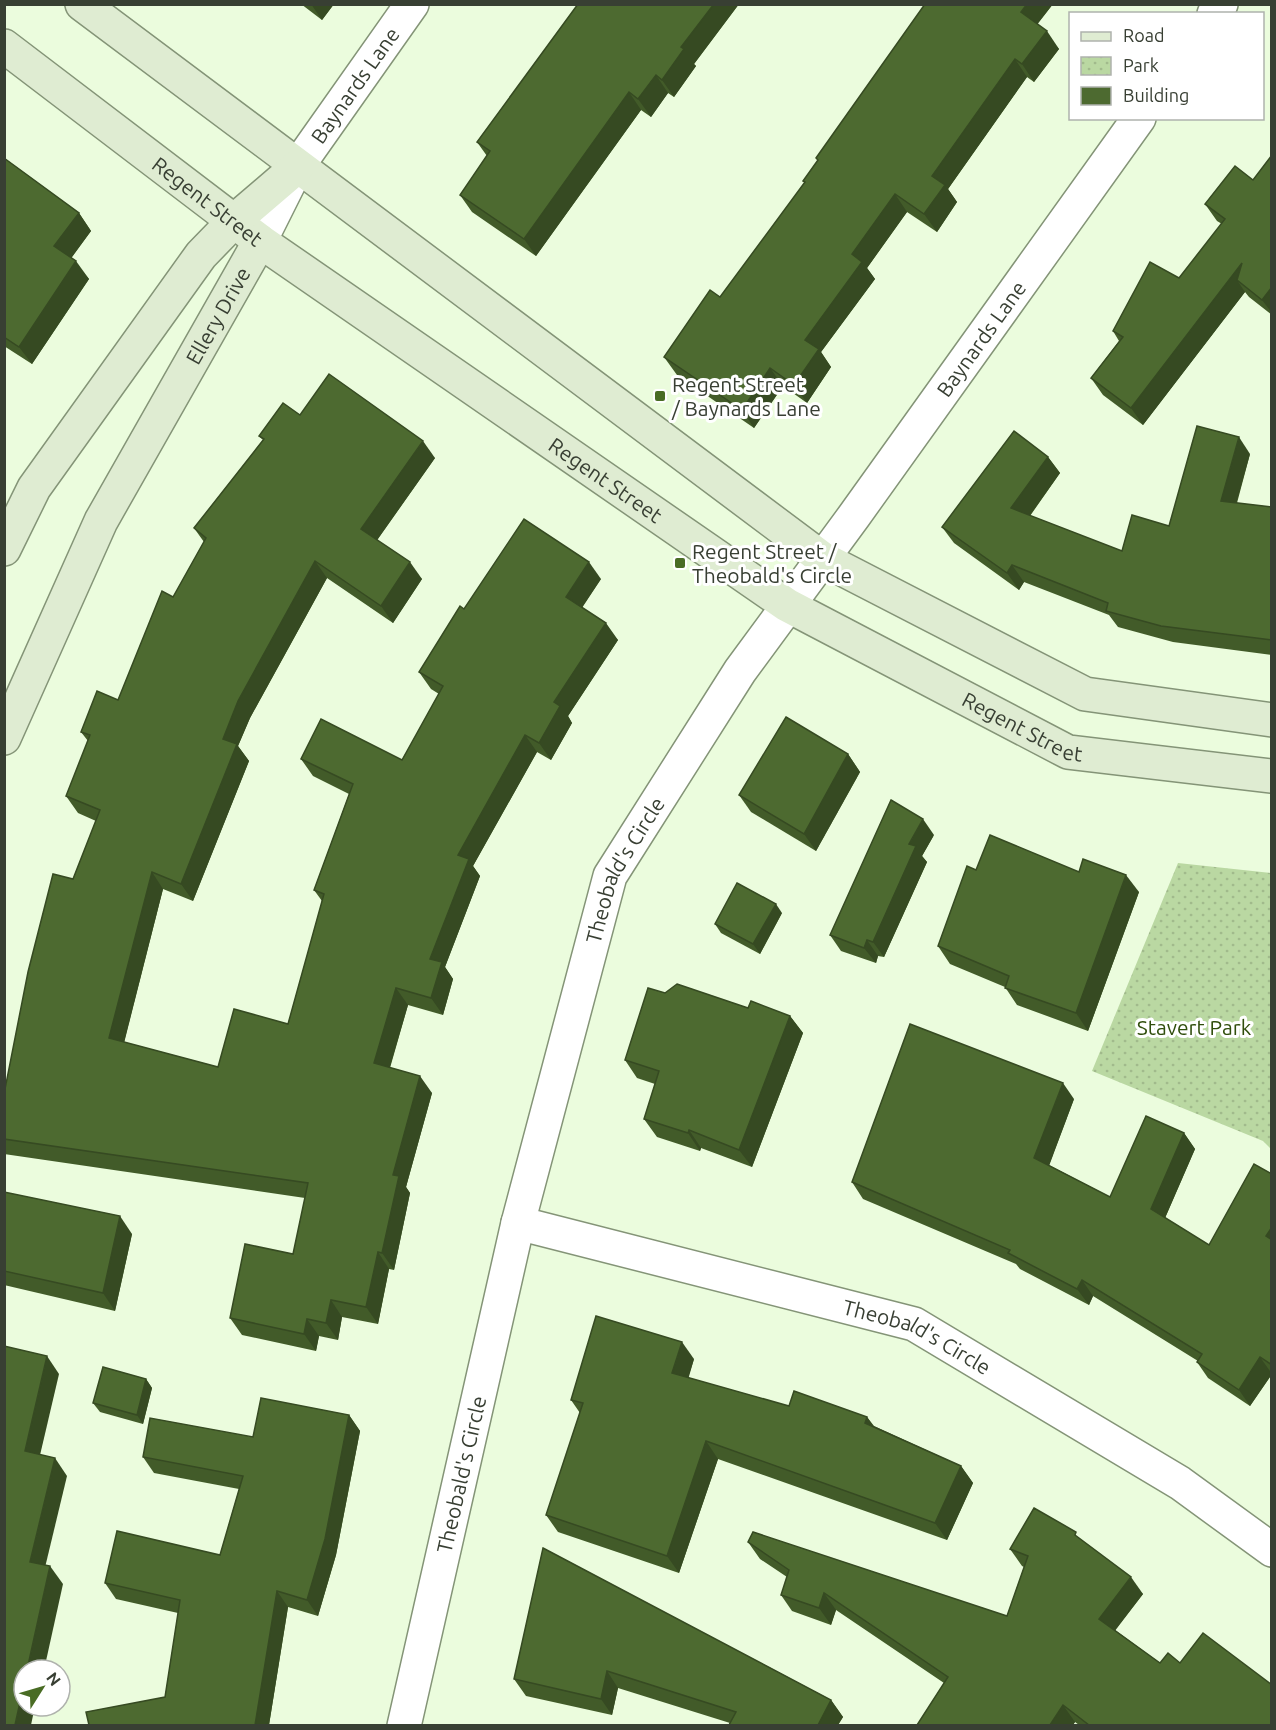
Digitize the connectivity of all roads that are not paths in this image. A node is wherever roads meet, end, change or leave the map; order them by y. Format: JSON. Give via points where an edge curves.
{"nodes":[{"id":1,"x":82,"y":4,"type":"edge"},
{"id":2,"x":412,"y":4,"type":"edge"},
{"id":3,"x":4,"y":46,"type":"edge"},
{"id":4,"x":1138,"y":120,"type":"edge"},
{"id":5,"x":297,"y":166,"type":"junction"},
{"id":6,"x":234,"y":221,"type":"junction"},
{"id":7,"x":260,"y":241,"type":"junction"},
{"id":8,"x":4,"y":549,"type":"edge"},
{"id":9,"x":823,"y":559,"type":"junction"},
{"id":10,"x":787,"y":605,"type":"junction"},
{"id":11,"x":1272,"y":720,"type":"edge"},
{"id":12,"x":4,"y":738,"type":"edge"},
{"id":13,"x":1272,"y":776,"type":"edge"},
{"id":14,"x":518,"y":1223,"type":"junction"},
{"id":15,"x":1272,"y":1550,"type":"edge"},
{"id":16,"x":404,"y":1725,"type":"edge"}],
"edges":[{"from":1,"to":5,"type":"street"},
{"from":2,"to":5,"type":"street","name":"Baynards Lane"},
{"from":3,"to":6,"type":"street","name":"Regent Street"},
{"from":4,"to":9,"type":"street","name":"Baynards Lane"},
{"from":5,"to":6,"type":"street","name":"Ellery Drive"},
{"from":5,"to":7,"type":"street","name":"Ellery Drive"},
{"from":5,"to":9,"type":"street"},
{"from":6,"to":7,"type":"street","name":"Regent Street"},
{"from":6,"to":8,"type":"street","name":"Ellery Drive","via":[[194,265],[34,488]]},
{"from":7,"to":10,"type":"street","name":"Regent Street"},
{"from":7,"to":12,"type":"street","name":"Ellery Drive","via":[[101,521]]},
{"from":9,"to":10,"type":"street","name":"Theobald's Circle"},
{"from":9,"to":11,"type":"street","via":[[1084,694]]},
{"from":10,"to":13,"type":"street","name":"Regent Street","via":[[1068,752]]},
{"from":10,"to":14,"type":"street","name":"Theobald's Circle","via":[[740,671],[610,876]]},
{"from":14,"to":15,"type":"street","name":"Theobald's Circle","via":[[914,1324],[1180,1483]]},
{"from":14,"to":16,"type":"street","name":"Theobald's Circle"}]}
